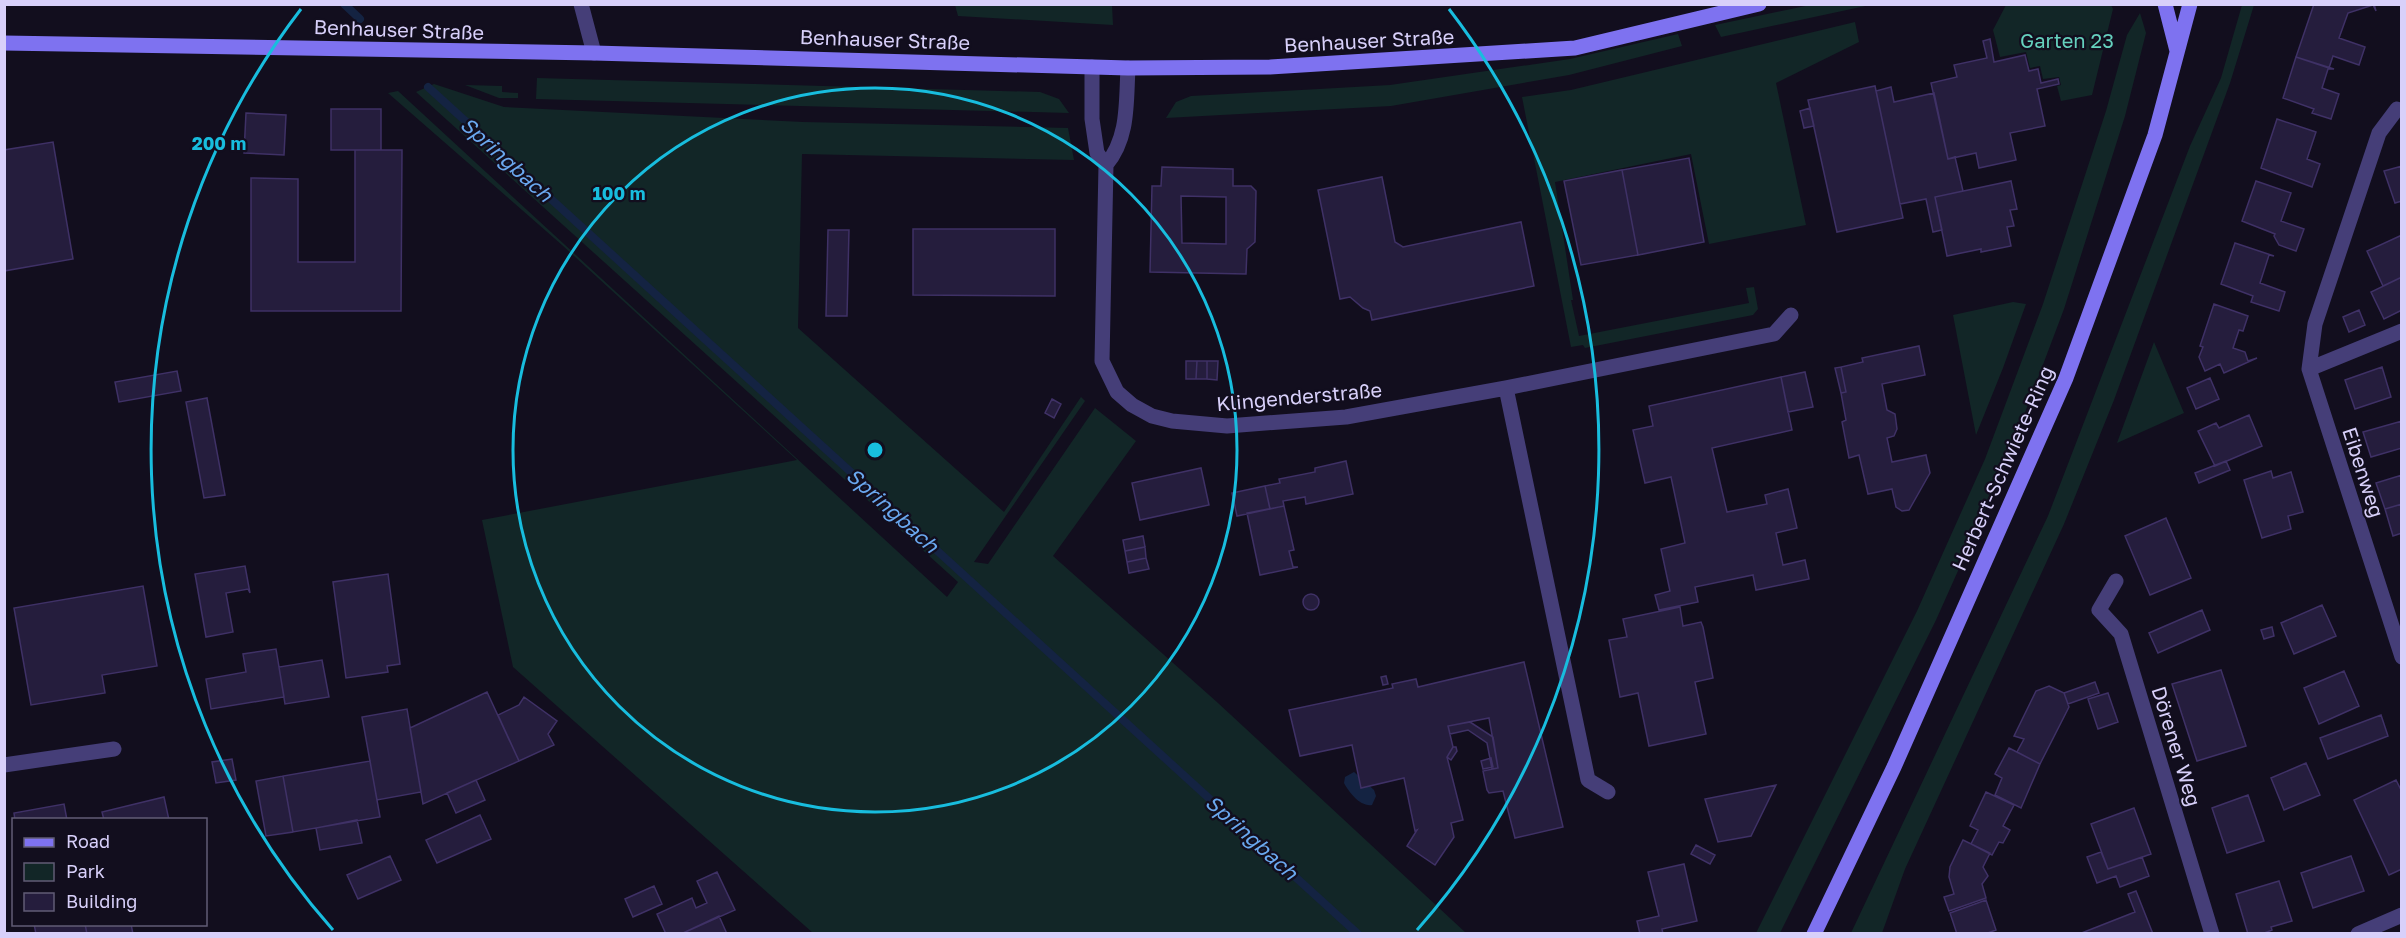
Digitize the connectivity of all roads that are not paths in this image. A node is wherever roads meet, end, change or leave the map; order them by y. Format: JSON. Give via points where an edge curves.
{"nodes":[{"id":1,"x":581,"y":4,"type":"edge"},
{"id":2,"x":1759,"y":4,"type":"edge"},
{"id":3,"x":2165,"y":4,"type":"edge"},
{"id":4,"x":2190,"y":4,"type":"edge"},
{"id":5,"x":4,"y":43,"type":"edge"},
{"id":6,"x":594,"y":53,"type":"junction"},
{"id":7,"x":2178,"y":55,"type":"junction"},
{"id":8,"x":1092,"y":67,"type":"junction"},
{"id":9,"x":1128,"y":68,"type":"junction"},
{"id":10,"x":2397,"y":109,"type":"dead end"},
{"id":11,"x":1106,"y":165,"type":"junction"},
{"id":12,"x":1791,"y":315,"type":"dead end"},
{"id":13,"x":2402,"y":331,"type":"edge"},
{"id":14,"x":2309,"y":369,"type":"junction"},
{"id":15,"x":1506,"y":388,"type":"junction"},
{"id":16,"x":2116,"y":581,"type":"dead end"},
{"id":17,"x":2402,"y":657,"type":"edge"},
{"id":18,"x":114,"y":749,"type":"dead end"},
{"id":19,"x":4,"y":765,"type":"edge"},
{"id":20,"x":1608,"y":792,"type":"dead end"},
{"id":21,"x":2402,"y":915,"type":"edge"},
{"id":22,"x":1814,"y":933,"type":"edge"},
{"id":23,"x":2212,"y":933,"type":"edge"},
{"id":24,"x":2358,"y":933,"type":"edge"}],
"edges":[{"from":1,"to":6,"type":"street"},
{"from":2,"to":9,"type":"main road","name":"Benhauser Straße","via":[[1575,48],[1270,67]]},
{"from":3,"to":7,"type":"main road"},
{"from":4,"to":7,"type":"main road","name":"Herbert-Schwiete-Ring"},
{"from":5,"to":6,"type":"main road","name":"Benhauser Straße"},
{"from":6,"to":8,"type":"main road","name":"Benhauser Straße"},
{"from":7,"to":22,"type":"main road","name":"Herbert-Schwiete-Ring","via":[[2155,135],[2066,378],[1894,767]]},
{"from":8,"to":9,"type":"main road","name":"Benhauser Straße"},
{"from":8,"to":11,"type":"street","name":"Klingenderstraße","via":[[1092,119],[1097,153]]},
{"from":9,"to":11,"type":"street","name":"Klingenderstraße","via":[[1126,121],[1116,153]]},
{"from":10,"to":14,"type":"street","name":"Eibenweg","via":[[2379,133],[2315,324]]},
{"from":11,"to":15,"type":"street","name":"Klingenderstraße","via":[[1102,361],[1117,392],[1142,411],[1172,421],[1238,425],[1346,417]]},
{"from":12,"to":15,"type":"street","name":"Klingenderstraße","via":[[1774,334]]},
{"from":13,"to":14,"type":"street"},
{"from":14,"to":17,"type":"street","name":"Eibenweg"},
{"from":15,"to":20,"type":"street","via":[[1588,780]]},
{"from":16,"to":23,"type":"street","name":"Dörener Weg","via":[[2099,610],[2121,634]]},
{"from":18,"to":19,"type":"street"},
{"from":21,"to":24,"type":"street"}]}
